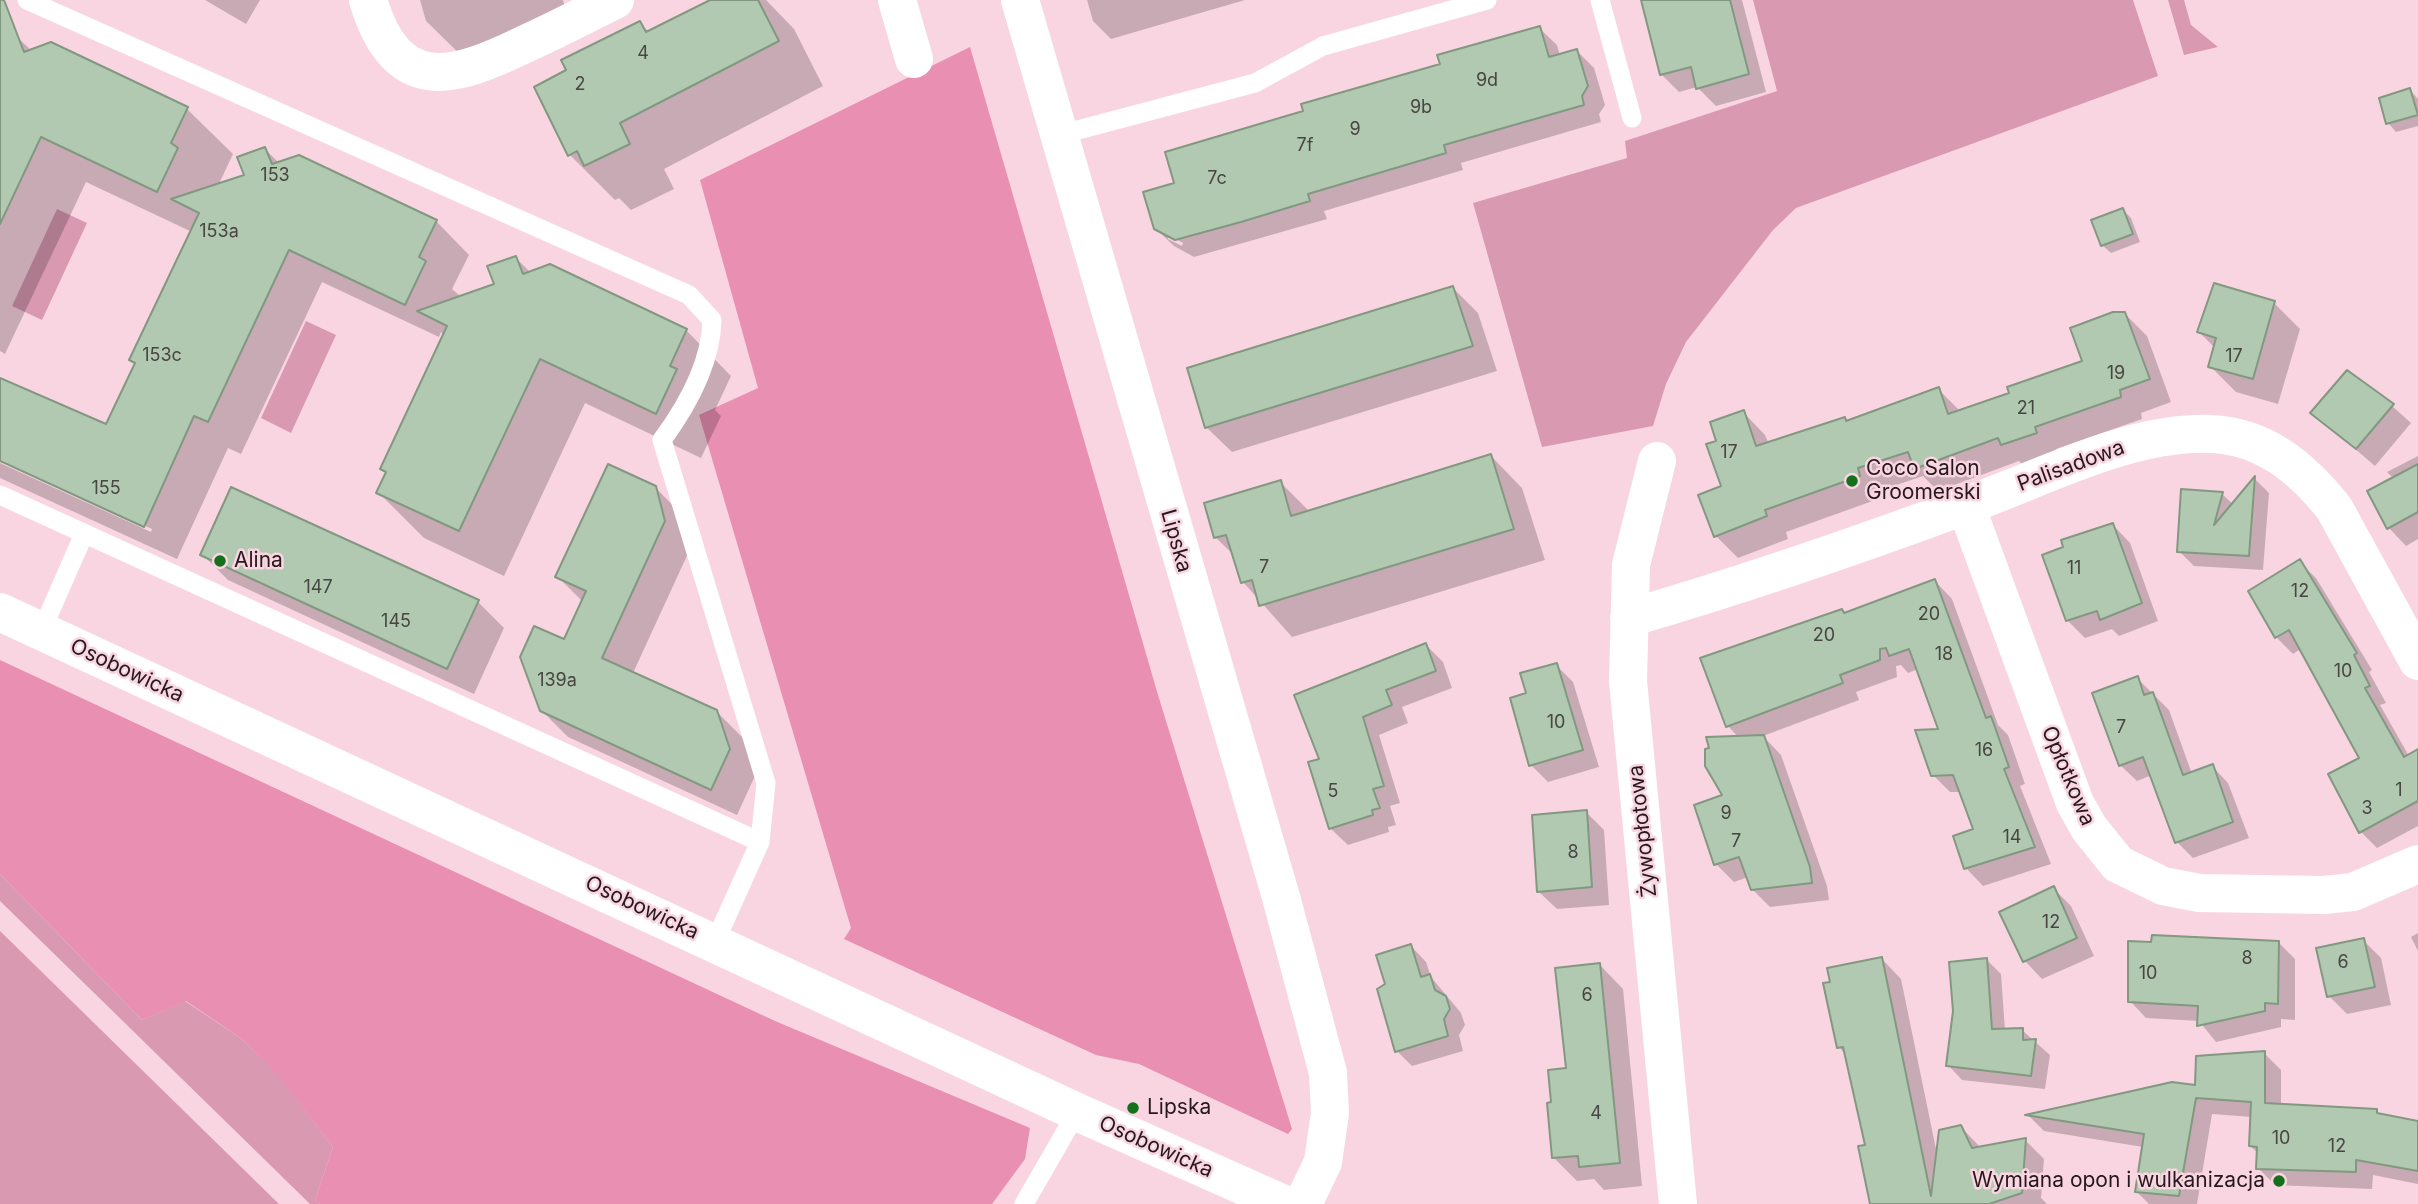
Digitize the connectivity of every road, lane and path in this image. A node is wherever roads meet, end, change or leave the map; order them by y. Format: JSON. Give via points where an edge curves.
{"nodes":[{"id":1,"x":27,"y":0,"type":"edge"},
{"id":2,"x":368,"y":0,"type":"edge"},
{"id":3,"x":615,"y":0,"type":"edge"},
{"id":4,"x":897,"y":0,"type":"edge"},
{"id":5,"x":1020,"y":0,"type":"edge"},
{"id":6,"x":1487,"y":0,"type":"edge"},
{"id":7,"x":1600,"y":0,"type":"edge"},
{"id":8,"x":914,"y":59,"type":"dead end"},
{"id":9,"x":1632,"y":118,"type":"dead end"},
{"id":10,"x":1059,"y":135,"type":"junction"},
{"id":11,"x":1657,"y":461,"type":"dead end"},
{"id":12,"x":0,"y":495,"type":"edge"},
{"id":13,"x":1966,"y":506,"type":"junction"},
{"id":14,"x":84,"y":534,"type":"junction"},
{"id":15,"x":0,"y":612,"type":"edge"},
{"id":16,"x":1629,"y":618,"type":"junction"},
{"id":17,"x":41,"y":632,"type":"junction"},
{"id":18,"x":2418,"y":661,"type":"edge"},
{"id":19,"x":760,"y":842,"type":"junction"},
{"id":20,"x":2418,"y":864,"type":"edge"},
{"id":21,"x":715,"y":942,"type":"junction"},
{"id":22,"x":1077,"y":1112,"type":"junction"},
{"id":23,"x":1270,"y":1201,"type":"edge"},
{"id":24,"x":1024,"y":1204,"type":"edge"},
{"id":25,"x":1303,"y":1204,"type":"edge"},
{"id":26,"x":1678,"y":1204,"type":"edge"}],
"edges":[{"from":1,"to":19,"type":"lane","via":[[689,295],[702,308],[712,320],[710,346],[681,415],[662,440],[766,783]]},
{"from":2,"to":3,"type":"street","via":[[375,25],[391,48],[411,66],[440,72],[478,68]]},
{"from":4,"to":8,"type":"street"},
{"from":5,"to":10,"type":"street","name":"Lipska"},
{"from":6,"to":10,"type":"lane","via":[[1323,46],[1255,83]]},
{"from":7,"to":9,"type":"lane"},
{"from":10,"to":25,"type":"street","name":"Lipska","via":[[1328,1073],[1330,1113],[1322,1162]]},
{"from":11,"to":16,"type":"street","name":"Żywopłotowa","via":[[1631,565]]},
{"from":12,"to":14,"type":"lane"},
{"from":13,"to":16,"type":"street","name":"Palisadowa"},
{"from":13,"to":18,"type":"street","name":"Palisadowa","via":[[2132,443],[2213,434],[2252,442],[2292,463],[2334,508]]},
{"from":13,"to":20,"type":"street","name":"Opłotkowa","via":[[2075,803],[2118,864],[2163,886],[2199,893],[2275,895],[2353,892]]},
{"from":14,"to":17,"type":"lane"},
{"from":14,"to":19,"type":"lane"},
{"from":15,"to":17,"type":"street","name":"Osobowicka"},
{"from":16,"to":26,"type":"street","name":"Żywopłotowa","via":[[1628,681]]},
{"from":17,"to":21,"type":"street","name":"Osobowicka"},
{"from":19,"to":21,"type":"lane"},
{"from":21,"to":22,"type":"street","name":"Osobowicka"},
{"from":22,"to":23,"type":"street","name":"Osobowicka"},
{"from":22,"to":24,"type":"lane"}]}
